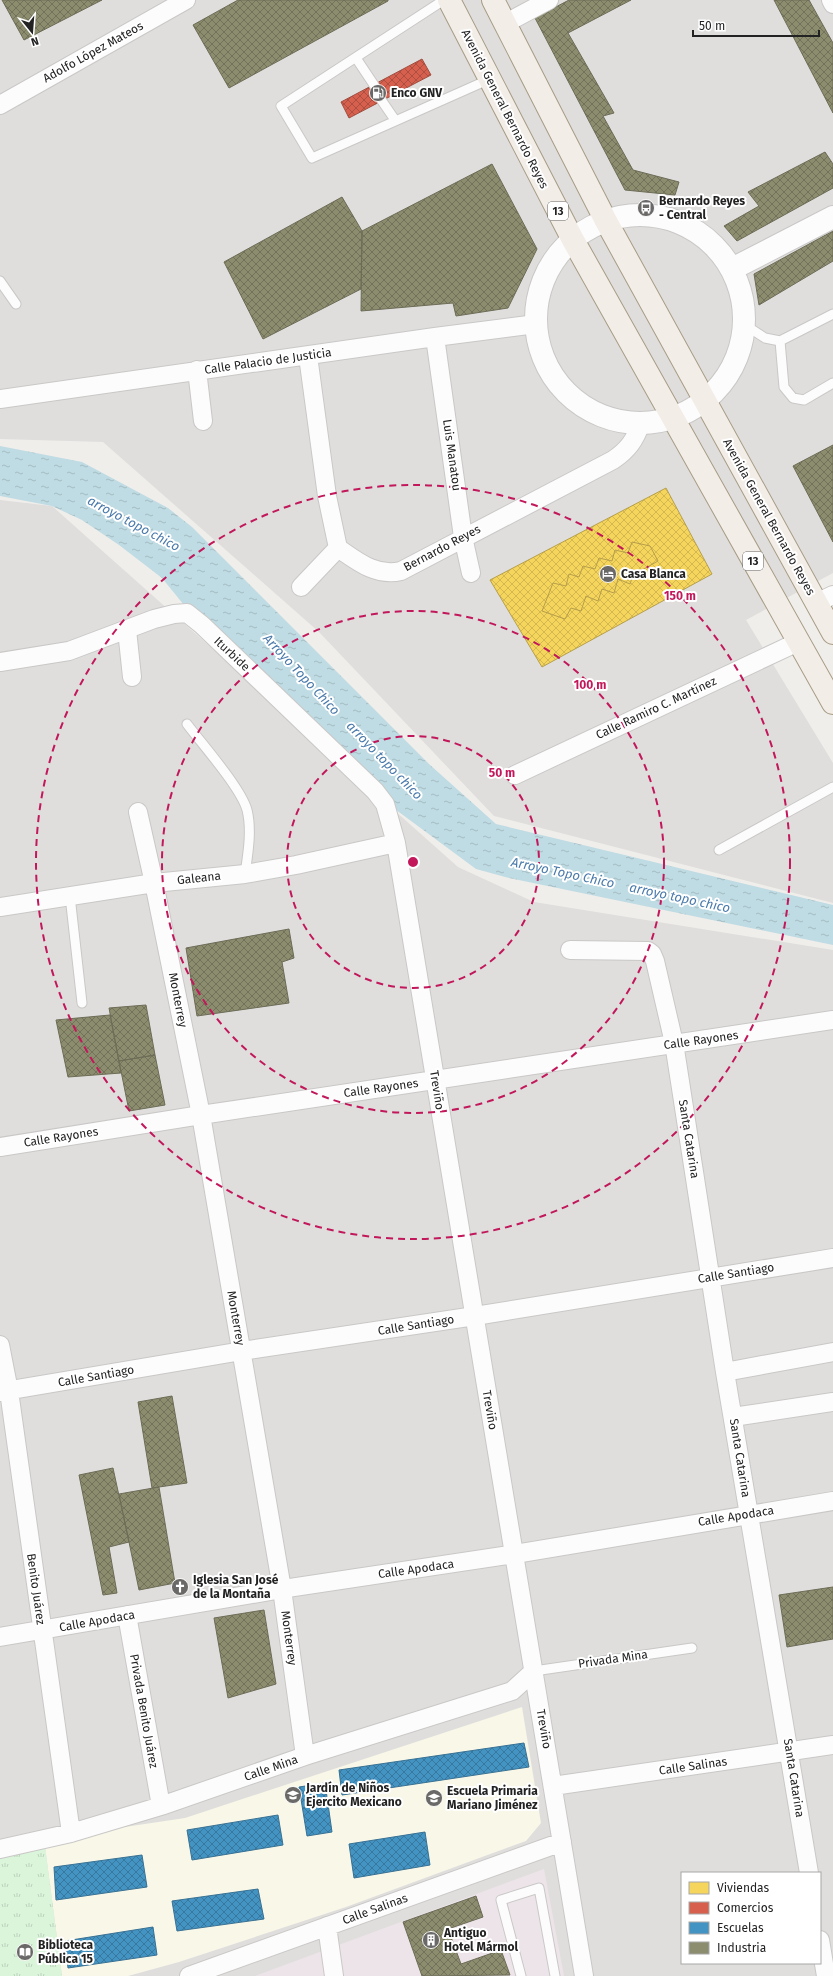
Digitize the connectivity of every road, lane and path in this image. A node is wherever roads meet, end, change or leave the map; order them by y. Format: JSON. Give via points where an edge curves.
{"nodes":[{"id":1,"x":186,"y":0,"type":"edge"},
{"id":2,"x":444,"y":0,"type":"edge"},
{"id":3,"x":448,"y":0,"type":"edge"},
{"id":4,"x":493,"y":0,"type":"edge"},
{"id":5,"x":549,"y":0,"type":"edge"},
{"id":6,"x":831,"y":0,"type":"edge"},
{"id":7,"x":833,"y":4,"type":"edge"},
{"id":8,"x":506,"y":23,"type":"junction"},
{"id":9,"x":356,"y":58,"type":"junction"},
{"id":10,"x":490,"y":79,"type":"junction"},
{"id":11,"x":374,"y":85,"type":"dead end"},
{"id":12,"x":382,"y":101,"type":"dead end"},
{"id":13,"x":0,"y":105,"type":"edge"},
{"id":14,"x":395,"y":120,"type":"junction"},
{"id":15,"x":833,"y":217,"type":"edge"},
{"id":16,"x":606,"y":220,"type":"junction"},
{"id":17,"x":573,"y":240,"type":"junction"},
{"id":18,"x":732,"y":269,"type":"junction"},
{"id":19,"x":0,"y":281,"type":"edge"},
{"id":20,"x":16,"y":304,"type":"dead end"},
{"id":21,"x":833,"y":314,"type":"edge"},
{"id":22,"x":536,"y":324,"type":"junction"},
{"id":23,"x":744,"y":325,"type":"junction"},
{"id":24,"x":435,"y":337,"type":"junction"},
{"id":25,"x":780,"y":341,"type":"junction"},
{"id":26,"x":308,"y":356,"type":"junction"},
{"id":27,"x":197,"y":370,"type":"junction"},
{"id":28,"x":833,"y":383,"type":"edge"},
{"id":29,"x":0,"y":399,"type":"edge"},
{"id":30,"x":704,"y":401,"type":"junction"},
{"id":31,"x":673,"y":418,"type":"junction"},
{"id":32,"x":203,"y":421,"type":"dead end"},
{"id":33,"x":641,"y":423,"type":"junction"},
{"id":34,"x":463,"y":536,"type":"junction"},
{"id":35,"x":338,"y":548,"type":"junction"},
{"id":36,"x":471,"y":573,"type":"dead end"},
{"id":37,"x":301,"y":587,"type":"dead end"},
{"id":38,"x":825,"y":599,"type":"edge"},
{"id":39,"x":127,"y":630,"type":"junction"},
{"id":40,"x":833,"y":633,"type":"edge"},
{"id":41,"x":798,"y":642,"type":"junction"},
{"id":42,"x":0,"y":662,"type":"edge"},
{"id":43,"x":132,"y":677,"type":"dead end"},
{"id":44,"x":833,"y":703,"type":"edge"},
{"id":45,"x":187,"y":724,"type":"dead end"},
{"id":46,"x":515,"y":775,"type":"dead end"},
{"id":47,"x":833,"y":787,"type":"edge"},
{"id":48,"x":138,"y":812,"type":"dead end"},
{"id":49,"x":396,"y":843,"type":"junction"},
{"id":50,"x":719,"y":850,"type":"dead end"},
{"id":51,"x":245,"y":874,"type":"junction"},
{"id":52,"x":154,"y":883,"type":"junction"},
{"id":53,"x":70,"y":896,"type":"junction"},
{"id":54,"x":0,"y":907,"type":"edge"},
{"id":55,"x":570,"y":950,"type":"dead end"},
{"id":56,"x":82,"y":1003,"type":"dead end"},
{"id":57,"x":833,"y":1020,"type":"edge"},
{"id":58,"x":674,"y":1043,"type":"junction"},
{"id":59,"x":436,"y":1080,"type":"junction"},
{"id":60,"x":202,"y":1114,"type":"junction"},
{"id":61,"x":0,"y":1147,"type":"edge"},
{"id":62,"x":833,"y":1258,"type":"edge"},
{"id":63,"x":711,"y":1277,"type":"junction"},
{"id":64,"x":475,"y":1316,"type":"junction"},
{"id":65,"x":0,"y":1345,"type":"edge"},
{"id":66,"x":242,"y":1351,"type":"junction"},
{"id":67,"x":833,"y":1352,"type":"edge"},
{"id":68,"x":726,"y":1372,"type":"junction"},
{"id":69,"x":4,"y":1391,"type":"edge"},
{"id":70,"x":833,"y":1402,"type":"edge"},
{"id":71,"x":733,"y":1417,"type":"junction"},
{"id":72,"x":833,"y":1501,"type":"edge"},
{"id":73,"x":749,"y":1514,"type":"junction"},
{"id":74,"x":515,"y":1554,"type":"junction"},
{"id":75,"x":282,"y":1589,"type":"junction"},
{"id":76,"x":127,"y":1615,"type":"junction"},
{"id":77,"x":42,"y":1631,"type":"junction"},
{"id":78,"x":0,"y":1637,"type":"edge"},
{"id":79,"x":692,"y":1648,"type":"dead end"},
{"id":80,"x":534,"y":1671,"type":"junction"},
{"id":81,"x":833,"y":1745,"type":"edge"},
{"id":82,"x":790,"y":1752,"type":"junction"},
{"id":83,"x":305,"y":1756,"type":"junction"},
{"id":84,"x":553,"y":1786,"type":"junction"},
{"id":85,"x":161,"y":1806,"type":"junction"},
{"id":86,"x":71,"y":1833,"type":"junction"},
{"id":87,"x":562,"y":1842,"type":"junction"},
{"id":88,"x":0,"y":1849,"type":"edge"},
{"id":89,"x":809,"y":1872,"type":"edge"},
{"id":90,"x":327,"y":1926,"type":"junction"},
{"id":91,"x":821,"y":1946,"type":"edge"},
{"id":92,"x":189,"y":1976,"type":"edge"},
{"id":93,"x":334,"y":1976,"type":"edge"},
{"id":94,"x":521,"y":1976,"type":"edge"},
{"id":95,"x":555,"y":1976,"type":"edge"},
{"id":96,"x":584,"y":1976,"type":"edge"},
{"id":97,"x":826,"y":1976,"type":"edge"}],
"edges":[{"from":1,"to":13,"type":"street","name":"Adolfo López Mateos"},
{"from":2,"to":9,"type":"lane"},
{"from":3,"to":10,"type":"main road","name":"Avenida General Bernardo Reyes","number":"13"},
{"from":4,"to":8,"type":"main road","name":"Avenida General Bernardo Reyes"},
{"from":5,"to":8,"type":"street"},
{"from":6,"to":7,"type":"street"},
{"from":8,"to":16,"type":"main road","name":"Avenida General Bernardo Reyes"},
{"from":9,"to":11,"type":"lane"},
{"from":9,"to":14,"type":"lane","via":[[281,106],[312,158]]},
{"from":10,"to":14,"type":"lane"},
{"from":10,"to":17,"type":"main road","name":"Avenida General Bernardo Reyes","number":"13"},
{"from":12,"to":14,"type":"lane"},
{"from":15,"to":18,"type":"street"},
{"from":16,"to":17,"type":"street"},
{"from":16,"to":18,"type":"street","via":[[635,215],[664,218],[691,228],[714,246]]},
{"from":16,"to":30,"type":"main road","name":"Avenida General Bernardo Reyes"},
{"from":17,"to":22,"type":"street","via":[[552,264],[539,293]]},
{"from":17,"to":31,"type":"main road","name":"Avenida General Bernardo Reyes","number":"13"},
{"from":18,"to":23,"type":"street","via":[[742,296]]},
{"from":19,"to":20,"type":"lane"},
{"from":21,"to":25,"type":"lane"},
{"from":22,"to":24,"type":"street","name":"Calle Palacio de Justicia"},
{"from":22,"to":33,"type":"street","via":[[542,355],[557,383],[581,405],[610,419]]},
{"from":23,"to":25,"type":"lane","via":[[764,338]]},
{"from":23,"to":30,"type":"street","via":[[739,354],[725,380]]},
{"from":24,"to":26,"type":"street","name":"Calle Palacio de Justicia"},
{"from":24,"to":34,"type":"street","name":"Luis Manatou"},
{"from":25,"to":28,"type":"lane","via":[[784,387],[793,398],[804,400]]},
{"from":26,"to":27,"type":"street","name":"Calle Palacio de Justicia"},
{"from":26,"to":35,"type":"street","via":[[327,496]]},
{"from":27,"to":29,"type":"street","name":"Calle Palacio de Justicia"},
{"from":27,"to":32,"type":"street"},
{"from":30,"to":31,"type":"street"},
{"from":30,"to":38,"type":"main road","name":"Avenida General Bernardo Reyes"},
{"from":31,"to":33,"type":"street"},
{"from":31,"to":41,"type":"main road","name":"Avenida General Bernardo Reyes","number":"13"},
{"from":33,"to":34,"type":"street","name":"Bernardo Reyes","via":[[635,440],[625,452],[613,460]]},
{"from":34,"to":35,"type":"street","name":"Bernardo Reyes","via":[[391,573],[375,571]]},
{"from":34,"to":36,"type":"street","name":"Luis Manatou"},
{"from":35,"to":37,"type":"street"},
{"from":38,"to":40,"type":"main road","name":"Avenida General Bernardo Reyes"},
{"from":39,"to":42,"type":"street","name":"Iturbide","via":[[69,651]]},
{"from":39,"to":43,"type":"street"},
{"from":39,"to":49,"type":"street","name":"Iturbide","via":[[154,619],[187,613],[376,791],[385,804]]},
{"from":41,"to":44,"type":"main road","name":"Avenida General Bernardo Reyes","number":"13"},
{"from":41,"to":46,"type":"street","name":"Calle Ramiro C. Martínez"},
{"from":45,"to":51,"type":"lane","via":[[236,789],[247,809],[249,845]]},
{"from":47,"to":50,"type":"lane"},
{"from":48,"to":52,"type":"street","name":"Monterrey"},
{"from":49,"to":51,"type":"street","name":"Galeana"},
{"from":49,"to":59,"type":"street","name":"Treviño"},
{"from":51,"to":52,"type":"street","name":"Galeana"},
{"from":52,"to":53,"type":"street","name":"Galeana"},
{"from":52,"to":60,"type":"street","name":"Monterrey"},
{"from":53,"to":54,"type":"street","name":"Galeana"},
{"from":53,"to":56,"type":"lane"},
{"from":55,"to":58,"type":"street","name":"Santa Catarina","via":[[648,951],[656,961]]},
{"from":57,"to":58,"type":"street","name":"Calle Rayones"},
{"from":58,"to":59,"type":"street","name":"Calle Rayones"},
{"from":58,"to":63,"type":"street","name":"Santa Catarina"},
{"from":59,"to":60,"type":"street","name":"Calle Rayones"},
{"from":59,"to":64,"type":"street","name":"Treviño"},
{"from":60,"to":61,"type":"street","name":"Calle Rayones"},
{"from":60,"to":66,"type":"street","name":"Monterrey"},
{"from":62,"to":63,"type":"street","name":"Calle Santiago"},
{"from":63,"to":64,"type":"street","name":"Calle Santiago"},
{"from":63,"to":68,"type":"street","name":"Santa Catarina"},
{"from":64,"to":66,"type":"street","name":"Calle Santiago"},
{"from":64,"to":74,"type":"street","name":"Treviño"},
{"from":65,"to":69,"type":"street","name":"Benito Juárez"},
{"from":66,"to":69,"type":"street","name":"Calle Santiago"},
{"from":66,"to":75,"type":"street","name":"Monterrey"},
{"from":67,"to":68,"type":"street"},
{"from":68,"to":71,"type":"street","name":"Santa Catarina"},
{"from":69,"to":77,"type":"street","name":"Benito Juárez"},
{"from":70,"to":71,"type":"street"},
{"from":71,"to":73,"type":"street","name":"Santa Catarina"},
{"from":72,"to":73,"type":"street","name":"Calle Apodaca"},
{"from":73,"to":74,"type":"street","name":"Calle Apodaca"},
{"from":73,"to":82,"type":"street","name":"Santa Catarina"},
{"from":74,"to":75,"type":"street","name":"Calle Apodaca"},
{"from":74,"to":80,"type":"street","name":"Treviño"},
{"from":75,"to":76,"type":"street","name":"Calle Apodaca"},
{"from":75,"to":83,"type":"street","name":"Monterrey"},
{"from":76,"to":77,"type":"street","name":"Calle Apodaca"},
{"from":76,"to":85,"type":"street","name":"Privada Benito Juárez"},
{"from":77,"to":78,"type":"street","name":"Calle Apodaca"},
{"from":77,"to":86,"type":"street","name":"Benito Juárez"},
{"from":79,"to":80,"type":"lane","name":"Privada Mina"},
{"from":80,"to":83,"type":"street","name":"Calle Mina","via":[[512,1691]]},
{"from":80,"to":84,"type":"street","name":"Treviño"},
{"from":81,"to":82,"type":"street","name":"Calle Salinas"},
{"from":82,"to":84,"type":"street","name":"Calle Salinas"},
{"from":82,"to":89,"type":"street","name":"Santa Catarina"},
{"from":83,"to":85,"type":"street","name":"Calle Mina"},
{"from":84,"to":87,"type":"street","name":"Treviño"},
{"from":85,"to":86,"type":"street","name":"Calle Mina"},
{"from":86,"to":88,"type":"street","name":"Calle Mina"},
{"from":87,"to":90,"type":"street","name":"Calle Salinas"},
{"from":87,"to":96,"type":"street","name":"Treviño"},
{"from":90,"to":92,"type":"street","name":"Calle Salinas"},
{"from":90,"to":93,"type":"street"},
{"from":91,"to":97,"type":"street"},
{"from":94,"to":95,"type":"lane","via":[[501,1900],[539,1888]]}]}
